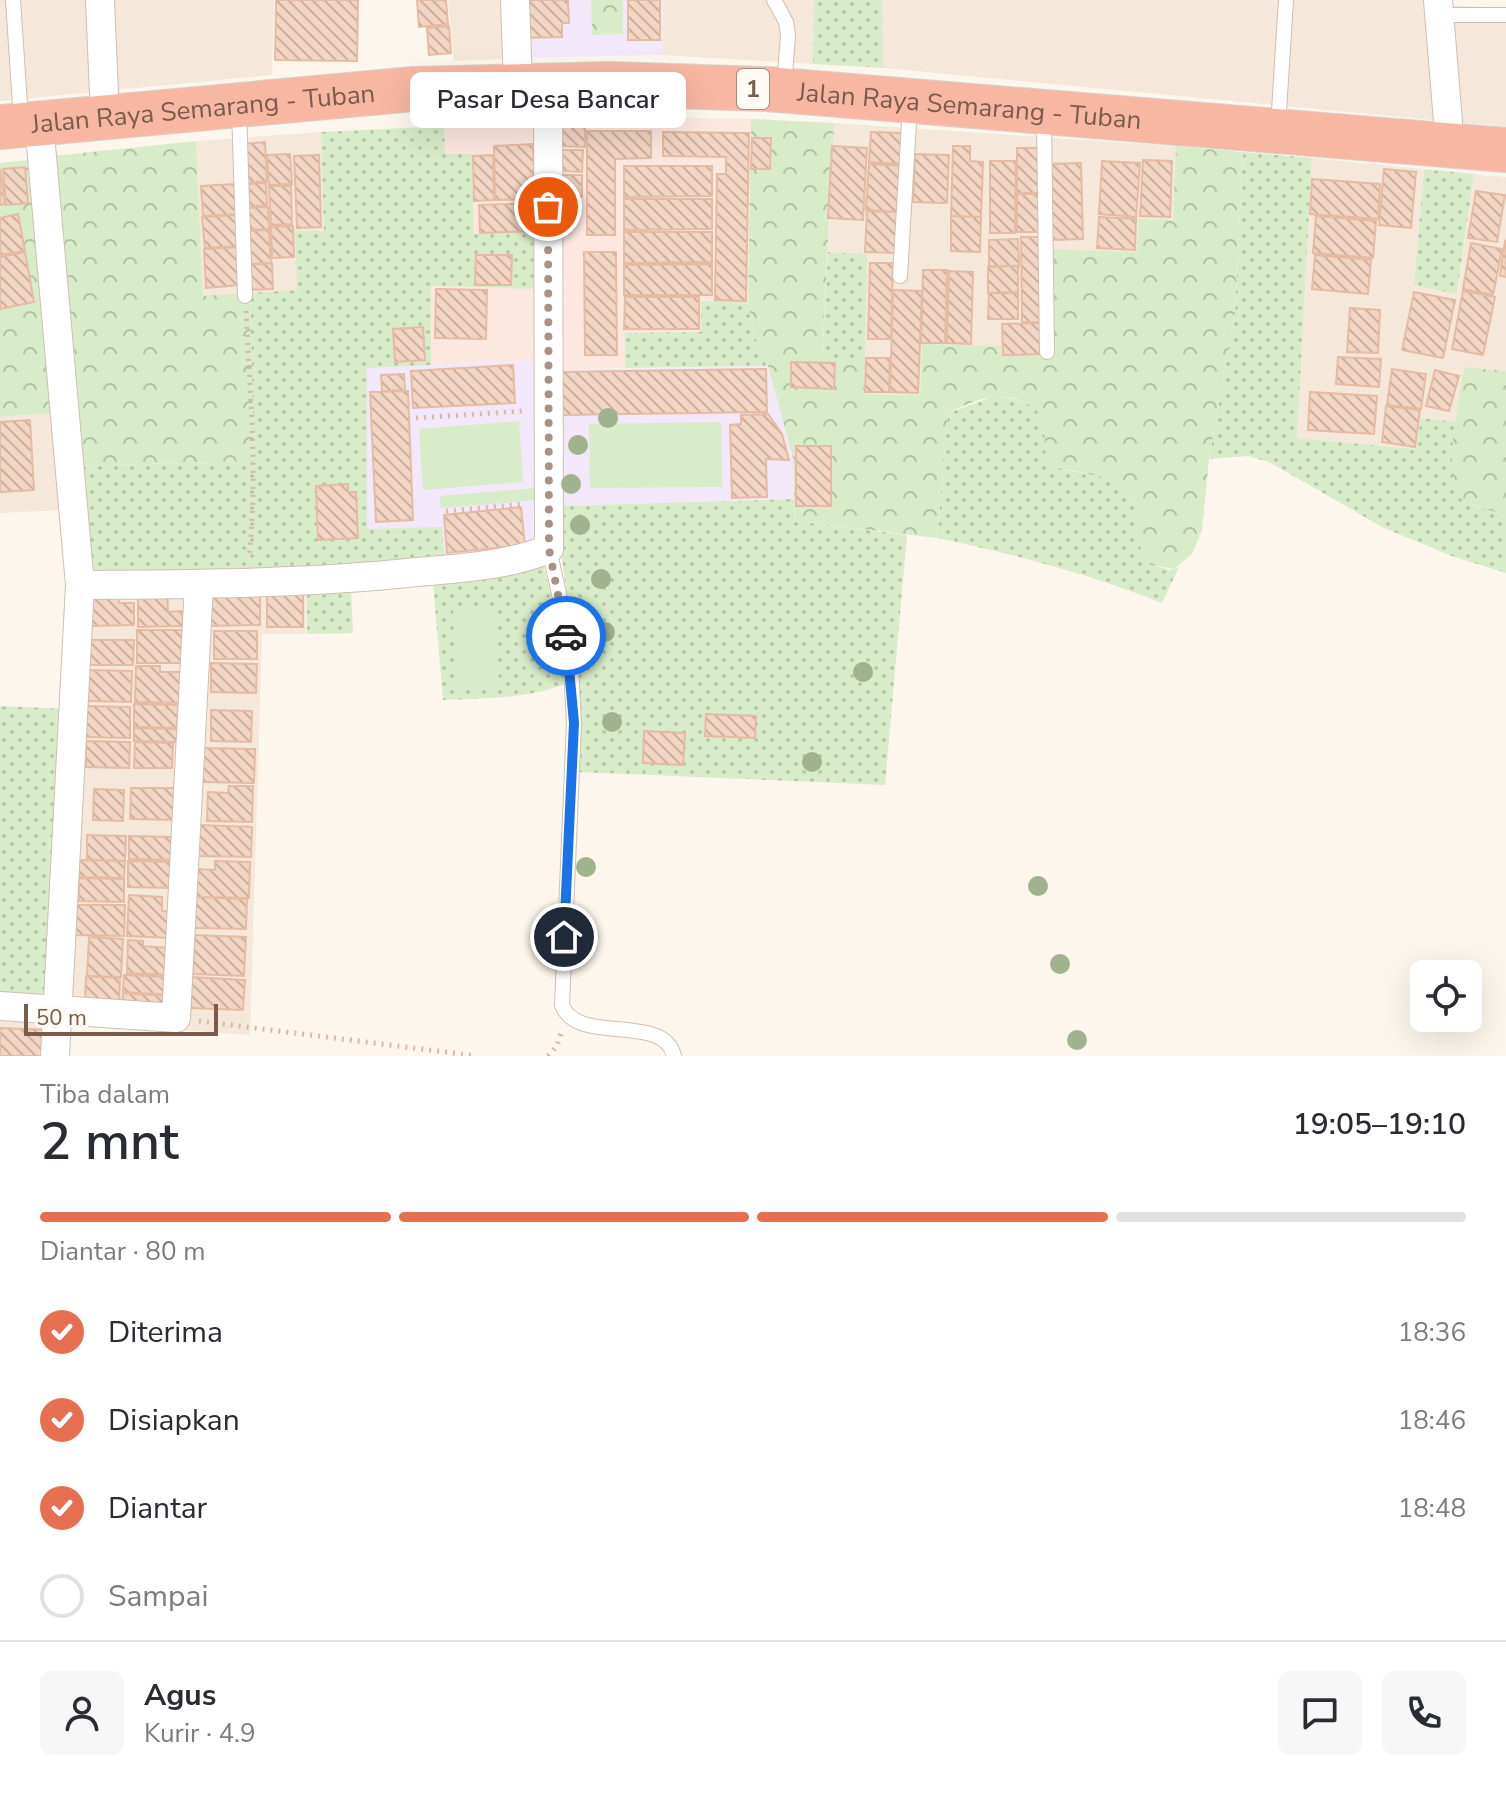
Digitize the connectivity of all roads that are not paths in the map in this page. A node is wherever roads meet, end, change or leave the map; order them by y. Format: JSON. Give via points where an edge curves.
{"nodes":[{"id":1,"x":13,"y":0,"type":"edge"},
{"id":2,"x":100,"y":0,"type":"edge"},
{"id":3,"x":515,"y":0,"type":"edge"},
{"id":4,"x":774,"y":0,"type":"edge"},
{"id":5,"x":1286,"y":0,"type":"edge"},
{"id":6,"x":1439,"y":7,"type":"edge"},
{"id":7,"x":1506,"y":15,"type":"edge"},
{"id":8,"x":533,"y":85,"type":"junction"},
{"id":9,"x":783,"y":91,"type":"junction"},
{"id":10,"x":910,"y":101,"type":"junction"},
{"id":11,"x":239,"y":103,"type":"junction"},
{"id":12,"x":1044,"y":112,"type":"junction"},
{"id":13,"x":105,"y":117,"type":"junction"},
{"id":14,"x":20,"y":125,"type":"edge"},
{"id":15,"x":1278,"y":131,"type":"junction"},
{"id":16,"x":1450,"y":146,"type":"junction"},
{"id":17,"x":1506,"y":150,"type":"edge"},
{"id":18,"x":900,"y":276,"type":"dead end"},
{"id":19,"x":245,"y":296,"type":"road end"},
{"id":20,"x":1047,"y":352,"type":"dead end"},
{"id":21,"x":549,"y":549,"type":"junction"},
{"id":22,"x":199,"y":584,"type":"junction"},
{"id":23,"x":80,"y":585,"type":"junction"},
{"id":24,"x":0,"y":1006,"type":"edge"},
{"id":25,"x":57,"y":1010,"type":"junction"},
{"id":26,"x":55,"y":1056,"type":"edge"},
{"id":27,"x":674,"y":1056,"type":"edge"}],
"edges":[{"from":1,"to":14,"type":"lane"},
{"from":2,"to":13,"type":"street"},
{"from":3,"to":8,"type":"street"},
{"from":4,"to":9,"type":"lane","via":[[788,35]]},
{"from":5,"to":15,"type":"lane"},
{"from":6,"to":7,"type":"lane"},
{"from":6,"to":16,"type":"street"},
{"from":8,"to":9,"type":"highway","name":"Jalan Raya Semarang - Tuban","number":"1"},
{"from":8,"to":11,"type":"highway","name":"Jalan Raya Semarang - Tuban","number":"1"},
{"from":8,"to":21,"type":"street"},
{"from":9,"to":10,"type":"highway","name":"Jalan Raya Semarang - Tuban","number":"1"},
{"from":10,"to":12,"type":"highway","name":"Jalan Raya Semarang - Tuban","number":"1"},
{"from":10,"to":18,"type":"lane"},
{"from":11,"to":13,"type":"highway","name":"Jalan Raya Semarang - Tuban","number":"1"},
{"from":11,"to":19,"type":"lane"},
{"from":12,"to":15,"type":"highway","name":"Jalan Raya Semarang - Tuban","number":"1"},
{"from":12,"to":20,"type":"lane"},
{"from":13,"to":14,"type":"highway","name":"Jalan Raya Semarang - Tuban","number":"1"},
{"from":14,"to":23,"type":"street"},
{"from":15,"to":16,"type":"highway","name":"Jalan Raya Semarang - Tuban","number":"1"},
{"from":16,"to":17,"type":"highway","name":"Jalan Raya Semarang - Tuban","number":"1"},
{"from":21,"to":22,"type":"street","via":[[494,565],[385,576]]},
{"from":21,"to":27,"type":"lane","via":[[569,653],[574,723],[562,1005],[584,1024],[664,1039]]},
{"from":22,"to":23,"type":"street"},
{"from":22,"to":25,"type":"street","via":[[176,1018]]},
{"from":23,"to":25,"type":"street"},
{"from":24,"to":25,"type":"street"},
{"from":25,"to":26,"type":"street"}]}
